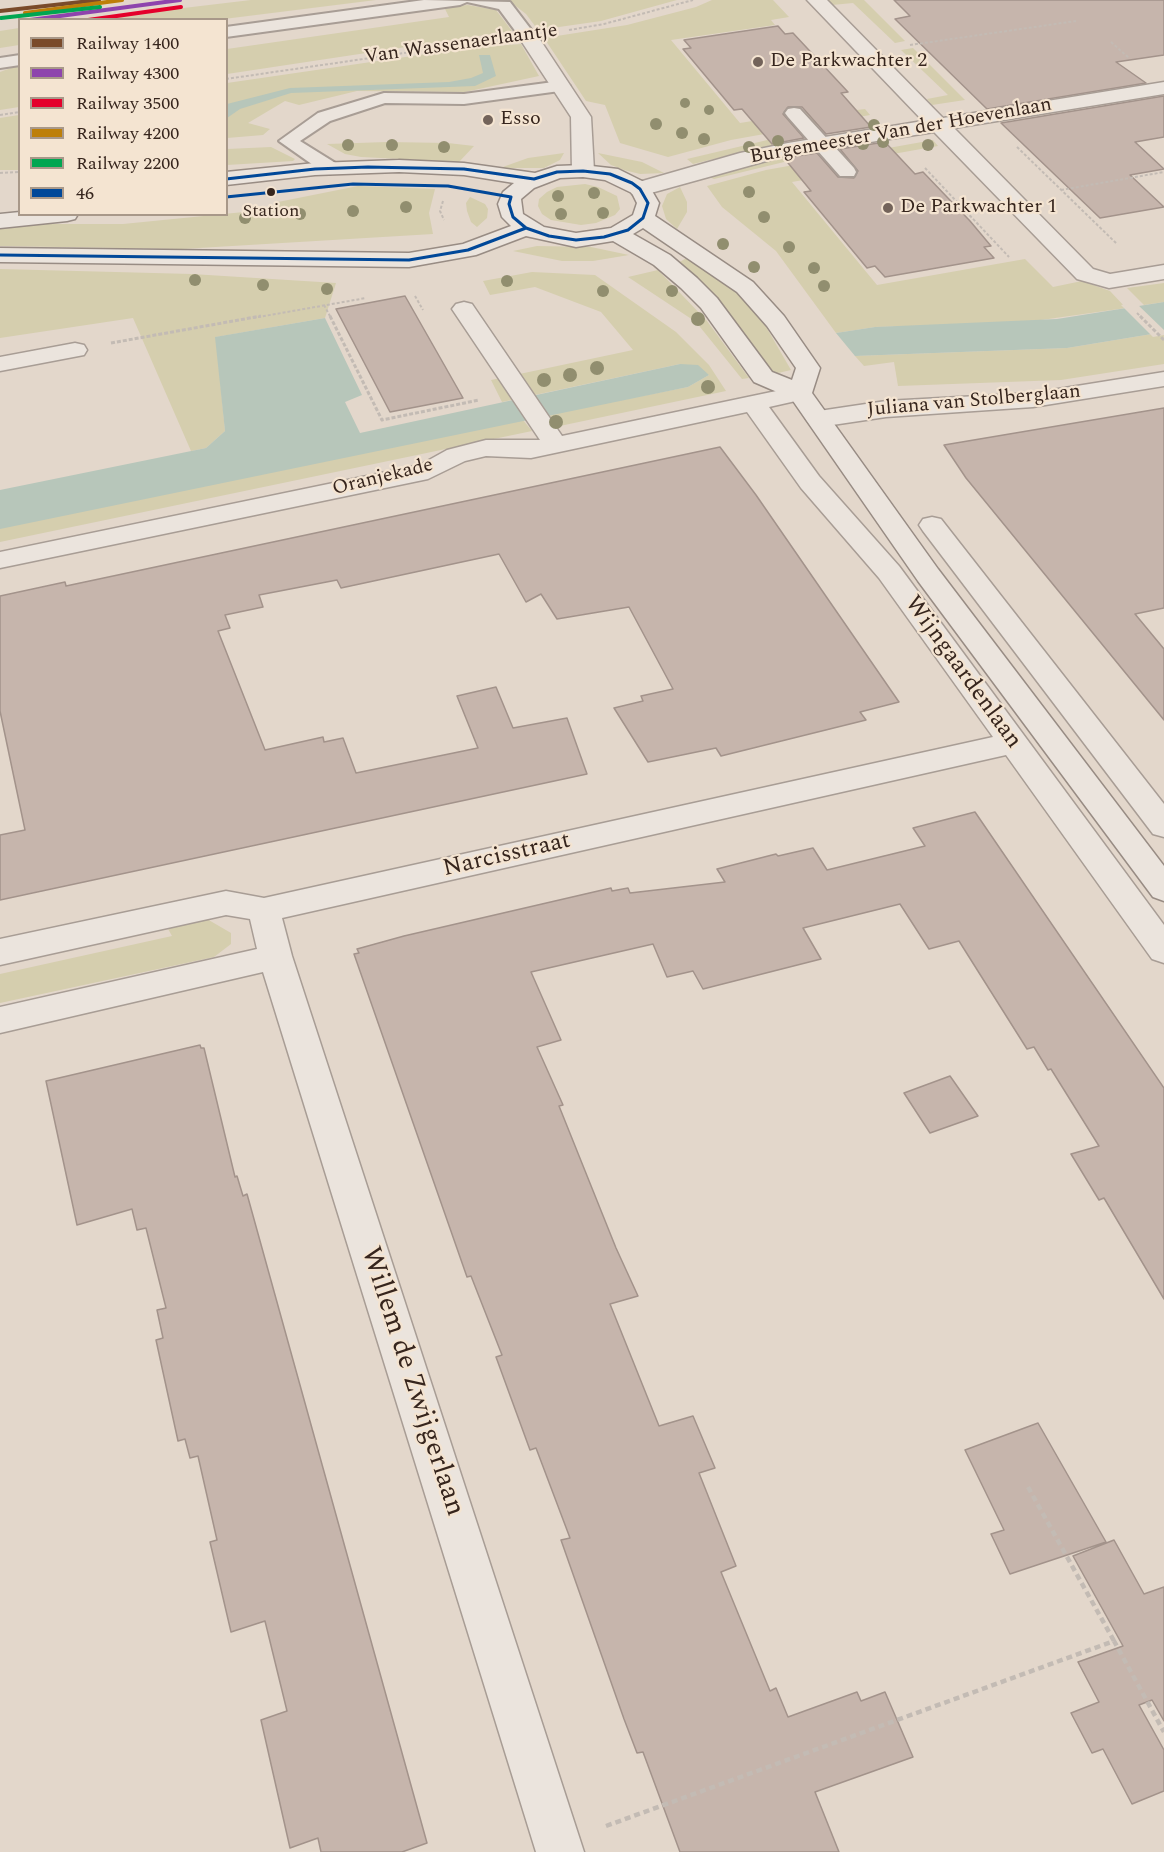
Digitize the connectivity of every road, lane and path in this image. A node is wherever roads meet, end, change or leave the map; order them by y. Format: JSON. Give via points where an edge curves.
{"nodes":[{"id":1,"x":460,"y":0,"type":"edge"},
{"id":2,"x":474,"y":0,"type":"edge"},
{"id":3,"x":693,"y":0,"type":"edge"},
{"id":4,"x":816,"y":0,"type":"edge"},
{"id":5,"x":1076,"y":21,"type":"dead end"},
{"id":6,"x":228,"y":32,"type":"edge"},
{"id":7,"x":528,"y":36,"type":"junction"},
{"id":8,"x":866,"y":52,"type":"junction"},
{"id":9,"x":18,"y":60,"type":"edge"},
{"id":10,"x":0,"y":63,"type":"edge"},
{"id":11,"x":228,"y":79,"type":"edge"},
{"id":12,"x":561,"y":86,"type":"junction"},
{"id":13,"x":1164,"y":88,"type":"edge"},
{"id":14,"x":18,"y":112,"type":"edge"},
{"id":15,"x":794,"y":113,"type":"dead end"},
{"id":16,"x":0,"y":115,"type":"edge"},
{"id":17,"x":938,"y":124,"type":"junction"},
{"id":18,"x":820,"y":143,"type":"junction"},
{"id":19,"x":330,"y":168,"type":"junction"},
{"id":20,"x":583,"y":171,"type":"junction"},
{"id":21,"x":18,"y":172,"type":"edge"},
{"id":22,"x":847,"y":172,"type":"dead end"},
{"id":23,"x":1164,"y":172,"type":"edge"},
{"id":24,"x":0,"y":173,"type":"edge"},
{"id":25,"x":228,"y":178,"type":"edge"},
{"id":26,"x":534,"y":179,"type":"junction"},
{"id":27,"x":448,"y":186,"type":"junction"},
{"id":28,"x":640,"y":189,"type":"junction"},
{"id":29,"x":228,"y":197,"type":"edge"},
{"id":30,"x":511,"y":197,"type":"junction"},
{"id":31,"x":1011,"y":199,"type":"junction"},
{"id":32,"x":18,"y":204,"type":"edge"},
{"id":33,"x":0,"y":206,"type":"edge"},
{"id":34,"x":962,"y":207,"type":"dead end"},
{"id":35,"x":48,"y":216,"type":"edge"},
{"id":36,"x":643,"y":218,"type":"junction"},
{"id":37,"x":0,"y":221,"type":"edge"},
{"id":38,"x":526,"y":228,"type":"junction"},
{"id":39,"x":617,"y":234,"type":"junction"},
{"id":40,"x":468,"y":250,"type":"junction"},
{"id":41,"x":0,"y":255,"type":"edge"},
{"id":42,"x":1164,"y":272,"type":"edge"},
{"id":43,"x":411,"y":290,"type":"dead end"},
{"id":44,"x":368,"y":298,"type":"dead end"},
{"id":45,"x":324,"y":305,"type":"junction"},
{"id":46,"x":464,"y":309,"type":"dead end"},
{"id":47,"x":1134,"y":309,"type":"dead end"},
{"id":48,"x":423,"y":310,"type":"dead end"},
{"id":49,"x":1164,"y":340,"type":"edge"},
{"id":50,"x":75,"y":350,"type":"joint"},
{"id":51,"x":0,"y":364,"type":"edge"},
{"id":52,"x":1164,"y":379,"type":"edge"},
{"id":53,"x":800,"y":393,"type":"junction"},
{"id":54,"x":520,"y":394,"type":"junction"},
{"id":55,"x":754,"y":403,"type":"junction"},
{"id":56,"x":819,"y":419,"type":"junction"},
{"id":57,"x":556,"y":445,"type":"junction"},
{"id":58,"x":932,"y":525,"type":"dead end"},
{"id":59,"x":0,"y":560,"type":"edge"},
{"id":60,"x":928,"y":575,"type":"junction"},
{"id":61,"x":992,"y":603,"type":"junction"},
{"id":62,"x":1013,"y":743,"type":"junction"},
{"id":63,"x":1164,"y":826,"type":"edge"},
{"id":64,"x":1164,"y":889,"type":"edge"},
{"id":65,"x":264,"y":910,"type":"junction"},
{"id":66,"x":1164,"y":950,"type":"edge"},
{"id":67,"x":0,"y":952,"type":"edge"},
{"id":68,"x":275,"y":956,"type":"junction"},
{"id":69,"x":0,"y":1020,"type":"edge"},
{"id":70,"x":1028,"y":1487,"type":"dead end"},
{"id":71,"x":1114,"y":1641,"type":"junction"},
{"id":72,"x":1164,"y":1732,"type":"edge"},
{"id":73,"x":559,"y":1848,"type":"edge"}],
"edges":[{"from":1,"to":6,"type":"lane"},
{"from":2,"to":7,"type":"lane","via":[[504,5]]},
{"from":3,"to":7,"type":"path","name":"Van Wassenaerlaantje","via":[[604,24]]},
{"from":4,"to":8,"type":"street"},
{"from":5,"to":8,"type":"path"},
{"from":7,"to":11,"type":"path","name":"Van Wassenaerlaantje"},
{"from":7,"to":12,"type":"street"},
{"from":8,"to":17,"type":"street"},
{"from":9,"to":10,"type":"lane"},
{"from":12,"to":19,"type":"lane","via":[[464,99],[384,98],[324,117],[288,141]]},
{"from":12,"to":20,"type":"street","via":[[581,117]]},
{"from":13,"to":17,"type":"street","name":"Burgemeester Van der Hoevenlaan"},
{"from":14,"to":16,"type":"path"},
{"from":15,"to":18,"type":"lane"},
{"from":17,"to":18,"type":"street","name":"Burgemeester Van der Hoevenlaan"},
{"from":17,"to":31,"type":"street"},
{"from":18,"to":22,"type":"lane"},
{"from":18,"to":28,"type":"street","name":"Burgemeester Van der Hoevenlaan","via":[[748,158]]},
{"from":19,"to":25,"type":"street"},
{"from":19,"to":26,"type":"street","via":[[430,167]]},
{"from":20,"to":26,"type":"street","via":[[557,172]]},
{"from":20,"to":28,"type":"street","via":[[610,174]]},
{"from":21,"to":24,"type":"path"},
{"from":23,"to":31,"type":"path"},
{"from":26,"to":30,"type":"street"},
{"from":27,"to":29,"type":"street","via":[[353,184]]},
{"from":27,"to":30,"type":"street"},
{"from":27,"to":40,"type":"path","via":[[440,211],[449,231]]},
{"from":28,"to":36,"type":"street","via":[[648,203]]},
{"from":30,"to":38,"type":"street","via":[[513,217]]},
{"from":31,"to":34,"type":"path"},
{"from":31,"to":42,"type":"street","via":[[1085,274],[1109,281]]},
{"from":32,"to":33,"type":"street"},
{"from":35,"to":37,"type":"street"},
{"from":36,"to":39,"type":"street"},
{"from":36,"to":53,"type":"street","via":[[745,287],[776,321],[808,368]]},
{"from":38,"to":39,"type":"street","via":[[576,240]]},
{"from":38,"to":40,"type":"street"},
{"from":39,"to":53,"type":"street","via":[[662,260],[689,283],[709,303],[763,377]]},
{"from":40,"to":41,"type":"street","via":[[438,257],[377,262]]},
{"from":43,"to":48,"type":"path"},
{"from":44,"to":45,"type":"path"},
{"from":45,"to":50,"type":"path"},
{"from":45,"to":54,"type":"path","via":[[382,420]]},
{"from":46,"to":54,"type":"street"},
{"from":47,"to":49,"type":"path"},
{"from":50,"to":51,"type":"street"},
{"from":52,"to":56,"type":"street","name":"Juliana van Stolberglaan","via":[[1033,400],[886,409]]},
{"from":53,"to":55,"type":"street","name":"Oranjekade"},
{"from":53,"to":56,"type":"street","name":"Wijngaardenlaan"},
{"from":54,"to":57,"type":"street"},
{"from":55,"to":57,"type":"street","name":"Oranjekade"},
{"from":55,"to":62,"type":"street","name":"Wijngaardenlaan","via":[[810,482],[889,572]]},
{"from":56,"to":60,"type":"street","name":"Wijngaardenlaan"},
{"from":57,"to":59,"type":"street","name":"Oranjekade","via":[[531,450],[486,448],[456,455],[428,471]]},
{"from":58,"to":61,"type":"street","name":"Wijngaardenlaan"},
{"from":60,"to":61,"type":"street","name":"Wijngaardenlaan"},
{"from":60,"to":64,"type":"street","name":"Wijngaardenlaan"},
{"from":61,"to":63,"type":"street","name":"Wijngaardenlaan"},
{"from":62,"to":65,"type":"street","name":"Narcisstraat"},
{"from":62,"to":66,"type":"street","name":"Wijngaardenlaan"},
{"from":65,"to":67,"type":"street","name":"Narcisstraat","via":[[226,903]]},
{"from":65,"to":68,"type":"street","name":"Willem de Zwijgerlaan"},
{"from":68,"to":69,"type":"street"},
{"from":68,"to":73,"type":"street","name":"Willem de Zwijgerlaan"},
{"from":70,"to":71,"type":"path"},
{"from":71,"to":72,"type":"path"},
{"from":71,"to":73,"type":"path"}]}
